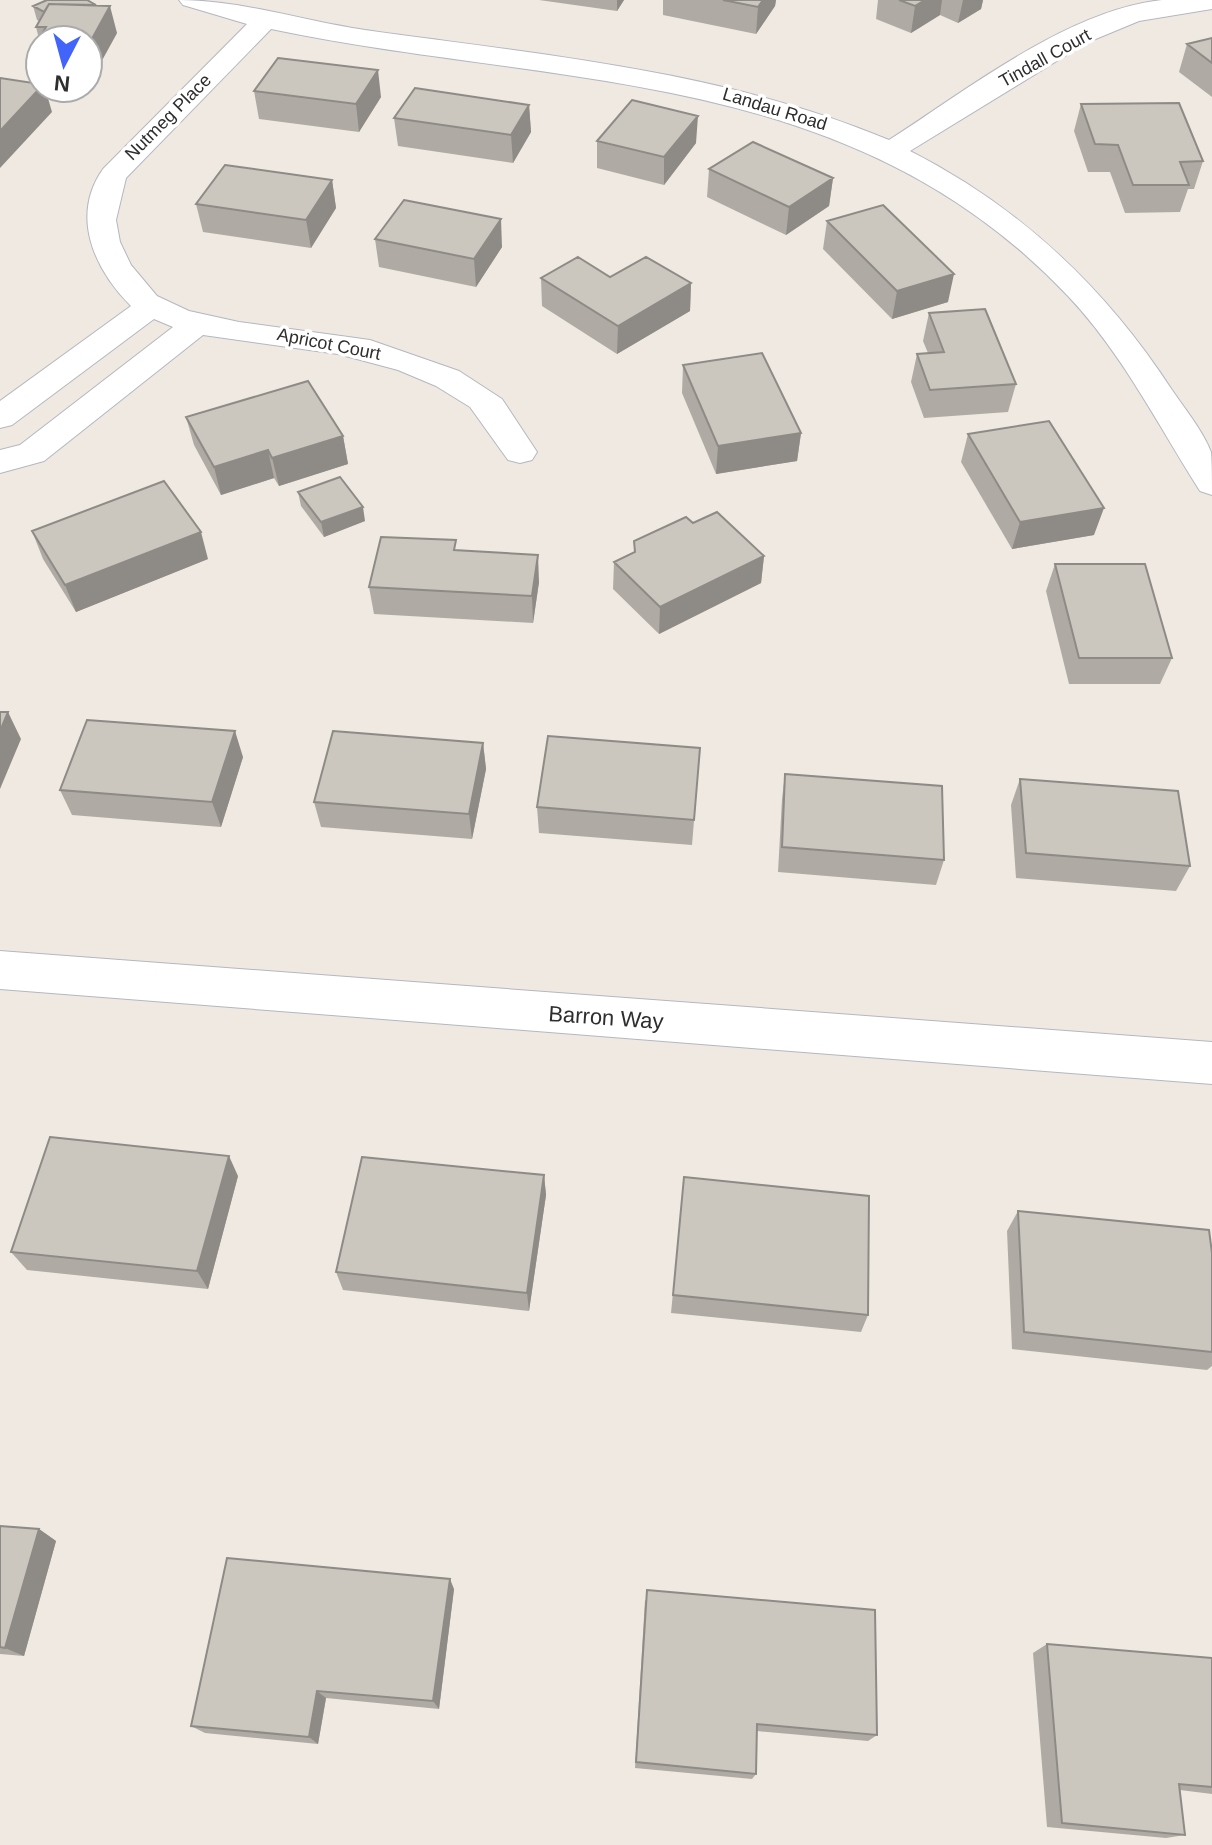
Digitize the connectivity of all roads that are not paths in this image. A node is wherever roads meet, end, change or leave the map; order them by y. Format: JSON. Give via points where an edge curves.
{"nodes":[{"id":1,"x":192,"y":0,"type":"edge"},
{"id":2,"x":1212,"y":1,"type":"edge"},
{"id":3,"x":264,"y":21,"type":"junction"},
{"id":4,"x":892,"y":150,"type":"junction"},
{"id":5,"x":151,"y":306,"type":"junction"},
{"id":6,"x":197,"y":324,"type":"junction"},
{"id":7,"x":0,"y":417,"type":"edge"},
{"id":8,"x":1199,"y":437,"type":"edge"},
{"id":9,"x":520,"y":452,"type":"dead end"},
{"id":10,"x":0,"y":462,"type":"edge"},
{"id":11,"x":1212,"y":483,"type":"edge"},
{"id":12,"x":0,"y":970,"type":"edge"},
{"id":13,"x":1212,"y":1063,"type":"edge"}],
"edges":[{"from":1,"to":3,"type":"street","name":"Landau Road"},
{"from":2,"to":4,"type":"street","name":"Tindall Court","via":[[1106,24]]},
{"from":3,"to":4,"type":"street","name":"Landau Road","via":[[722,91]]},
{"from":3,"to":5,"type":"street","name":"Nutmeg Place","via":[[124,160],[100,205],[107,250],[135,293]]},
{"from":4,"to":8,"type":"street","name":"Landau Road","via":[[970,193],[1035,244],[1081,290]]},
{"from":5,"to":6,"type":"street","name":"Nutmeg Place"},
{"from":5,"to":7,"type":"street"},
{"from":6,"to":9,"type":"street","name":"Apricot Court","via":[[313,339],[397,358],[446,378],[488,404]]},
{"from":6,"to":10,"type":"street","via":[[32,453]]},
{"from":8,"to":11,"type":"street","name":"Landau Road"},
{"from":12,"to":13,"type":"street","name":"Barron Way"}]}
